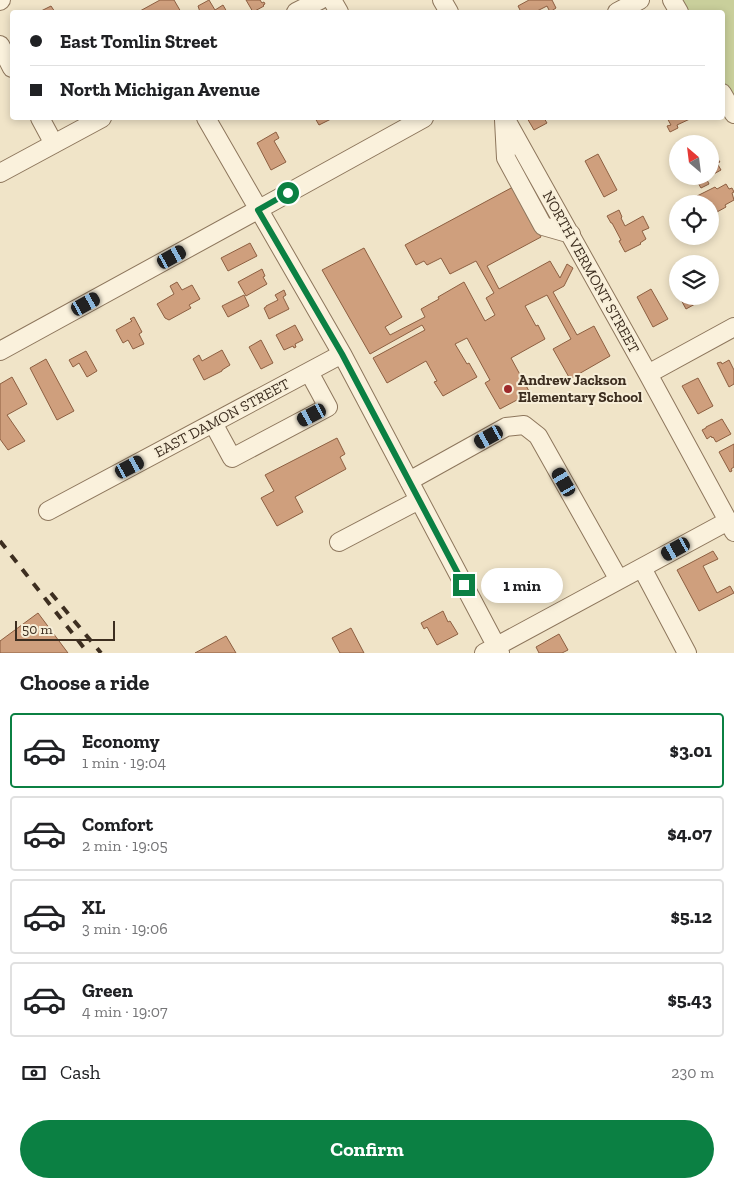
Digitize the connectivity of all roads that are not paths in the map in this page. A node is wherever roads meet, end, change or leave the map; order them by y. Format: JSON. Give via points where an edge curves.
{"nodes":[{"id":1,"x":320,"y":0,"type":"edge"},
{"id":2,"x":640,"y":0,"type":"edge"},
{"id":3,"x":300,"y":10,"type":"edge"},
{"id":4,"x":621,"y":10,"type":"edge"},
{"id":5,"x":0,"y":45,"type":"edge"},
{"id":6,"x":10,"y":64,"type":"edge"},
{"id":7,"x":725,"y":98,"type":"edge"},
{"id":8,"x":734,"y":114,"type":"edge"},
{"id":9,"x":41,"y":120,"type":"edge"},
{"id":10,"x":98,"y":120,"type":"edge"},
{"id":11,"x":207,"y":120,"type":"edge"},
{"id":12,"x":415,"y":120,"type":"edge"},
{"id":13,"x":506,"y":120,"type":"edge"},
{"id":14,"x":401,"y":123,"type":"edge"},
{"id":15,"x":54,"y":144,"type":"junction"},
{"id":16,"x":0,"y":172,"type":"edge"},
{"id":17,"x":258,"y":210,"type":"junction"},
{"id":18,"x":734,"y":327,"type":"edge"},
{"id":19,"x":0,"y":351,"type":"edge"},
{"id":20,"x":342,"y":354,"type":"junction"},
{"id":21,"x":309,"y":372,"type":"junction"},
{"id":22,"x":648,"y":374,"type":"junction"},
{"id":23,"x":213,"y":423,"type":"junction"},
{"id":24,"x":409,"y":481,"type":"junction"},
{"id":25,"x":419,"y":500,"type":"junction"},
{"id":26,"x":48,"y":511,"type":"dead end"},
{"id":27,"x":731,"y":526,"type":"edge"},
{"id":28,"x":339,"y":542,"type":"dead end"},
{"id":29,"x":642,"y":568,"type":"junction"},
{"id":30,"x":619,"y":580,"type":"junction"},
{"id":31,"x":494,"y":651,"type":"edge"},
{"id":32,"x":687,"y":653,"type":"edge"}],
"edges":[{"from":1,"to":3,"type":"street"},
{"from":2,"to":4,"type":"street"},
{"from":5,"to":6,"type":"street"},
{"from":7,"to":8,"type":"street"},
{"from":9,"to":15,"type":"street"},
{"from":10,"to":15,"type":"street"},
{"from":11,"to":17,"type":"street"},
{"from":12,"to":14,"type":"street"},
{"from":13,"to":22,"type":"street","name":"NORTH VERMONT STREET"},
{"from":14,"to":17,"type":"street"},
{"from":15,"to":16,"type":"street"},
{"from":17,"to":19,"type":"street"},
{"from":17,"to":20,"type":"street"},
{"from":18,"to":22,"type":"street"},
{"from":20,"to":21,"type":"street","name":"EAST DAMON STREET"},
{"from":20,"to":24,"type":"street"},
{"from":21,"to":23,"type":"street","name":"EAST DAMON STREET"},
{"from":21,"to":23,"type":"street","via":[[328,407],[232,458]]},
{"from":22,"to":27,"type":"street","name":"NORTH VERMONT STREET"},
{"from":23,"to":26,"type":"street","name":"EAST DAMON STREET"},
{"from":24,"to":25,"type":"street"},
{"from":24,"to":30,"type":"street","via":[[506,427],[524,425],[538,436]]},
{"from":25,"to":28,"type":"street"},
{"from":25,"to":31,"type":"street"},
{"from":27,"to":29,"type":"street"},
{"from":29,"to":30,"type":"street"},
{"from":29,"to":32,"type":"street"},
{"from":30,"to":31,"type":"street"}]}
